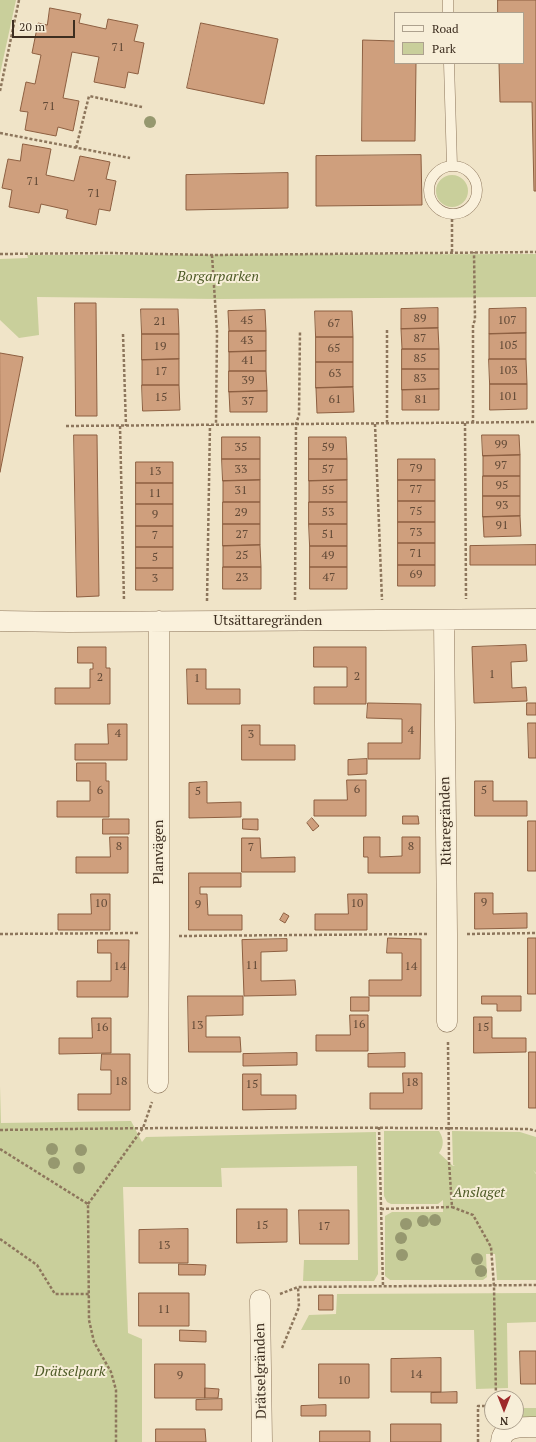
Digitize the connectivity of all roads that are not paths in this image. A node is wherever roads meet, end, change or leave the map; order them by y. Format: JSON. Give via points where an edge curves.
{"nodes":[{"id":1,"x":448,"y":0,"type":"edge"},
{"id":2,"x":448,"y":12,"type":"edge"},
{"id":3,"x":450,"y":64,"type":"edge"},
{"id":4,"x":452,"y":166,"type":"junction"},
{"id":5,"x":536,"y":619,"type":"edge"},
{"id":6,"x":444,"y":620,"type":"junction"},
{"id":7,"x":0,"y":621,"type":"edge"},
{"id":8,"x":159,"y":621,"type":"junction"},
{"id":9,"x":447,"y":1022,"type":"road end"},
{"id":10,"x":158,"y":1083,"type":"road end"},
{"id":11,"x":260,"y":1300,"type":"road end"},
{"id":12,"x":536,"y":1427,"type":"edge"},
{"id":13,"x":262,"y":1442,"type":"edge"},
{"id":14,"x":501,"y":1442,"type":"edge"}],
"edges":[{"from":1,"to":2,"type":"lane"},
{"from":3,"to":4,"type":"lane"},
{"from":4,"to":4,"type":"lane","via":[[466,170],[472,176],[476,190],[472,204],[460,213],[452,214],[437,208],[429,194],[432,178],[437,172]]},
{"from":5,"to":6,"type":"street","name":"Utsättaregränden"},
{"from":6,"to":8,"type":"street","name":"Utsättaregränden"},
{"from":6,"to":9,"type":"street","name":"Ritaregränden"},
{"from":7,"to":8,"type":"street","name":"Utsättaregränden"},
{"from":8,"to":10,"type":"street","name":"Planvägen"},
{"from":11,"to":13,"type":"street","name":"Drätselgränden"},
{"from":12,"to":14,"type":"street","via":[[508,1430],[501,1438]]}]}
